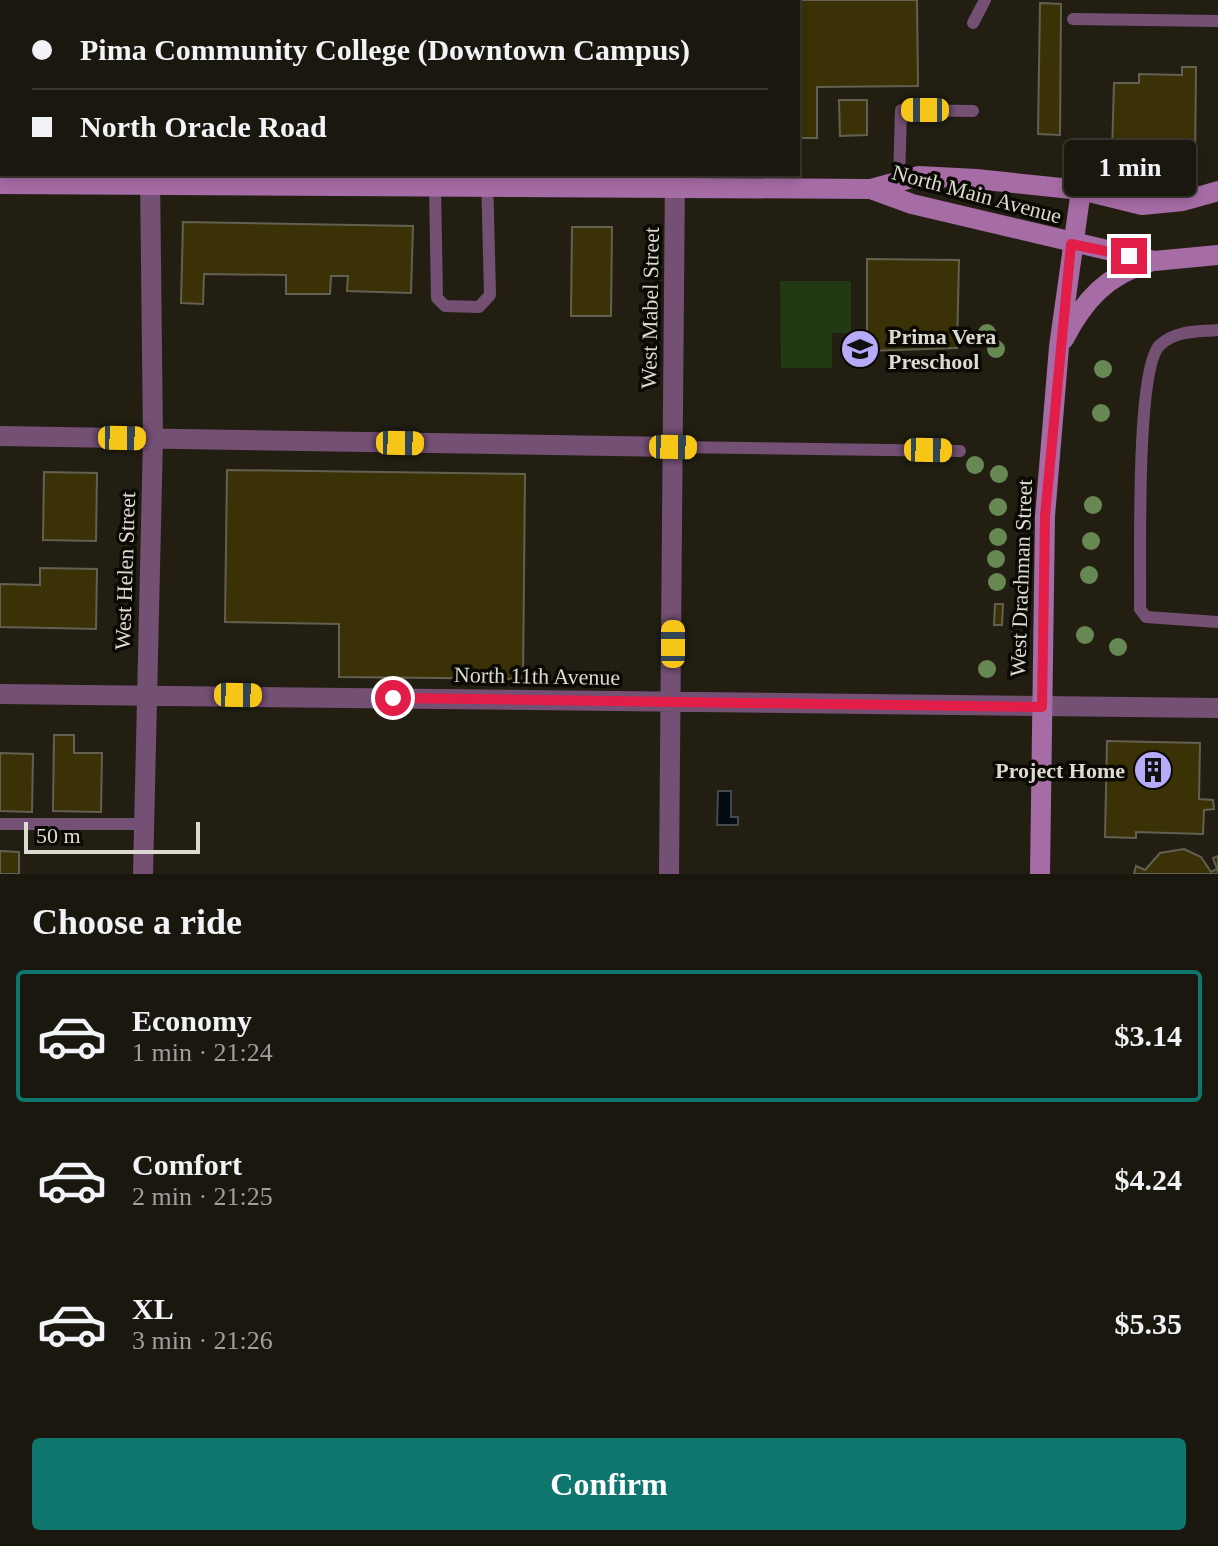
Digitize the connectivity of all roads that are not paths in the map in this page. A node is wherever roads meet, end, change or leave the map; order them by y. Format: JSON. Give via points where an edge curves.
{"nodes":[{"id":1,"x":985,"y":0,"type":"edge"},
{"id":2,"x":1073,"y":19,"type":"dead end"},
{"id":3,"x":1218,"y":21,"type":"edge"},
{"id":4,"x":973,"y":23,"type":"dead end"},
{"id":5,"x":973,"y":111,"type":"dead end"},
{"id":6,"x":150,"y":178,"type":"edge"},
{"id":7,"x":286,"y":179,"type":"edge"},
{"id":8,"x":486,"y":180,"type":"edge"},
{"id":9,"x":596,"y":181,"type":"edge"},
{"id":10,"x":675,"y":181,"type":"edge"},
{"id":11,"x":440,"y":182,"type":"edge"},
{"id":12,"x":899,"y":182,"type":"junction"},
{"id":13,"x":0,"y":184,"type":"edge"},
{"id":14,"x":871,"y":189,"type":"junction"},
{"id":15,"x":1081,"y":190,"type":"junction"},
{"id":16,"x":1218,"y":191,"type":"edge"},
{"id":17,"x":1071,"y":244,"type":"junction"},
{"id":18,"x":1218,"y":255,"type":"edge"},
{"id":19,"x":1154,"y":261,"type":"junction"},
{"id":20,"x":1218,"y":330,"type":"edge"},
{"id":21,"x":1059,"y":347,"type":"junction"},
{"id":22,"x":0,"y":436,"type":"edge"},
{"id":23,"x":153,"y":438,"type":"junction"},
{"id":24,"x":673,"y":447,"type":"junction"},
{"id":25,"x":960,"y":451,"type":"dead end"},
{"id":26,"x":1218,"y":622,"type":"edge"},
{"id":27,"x":0,"y":694,"type":"edge"},
{"id":28,"x":145,"y":694,"type":"junction"},
{"id":29,"x":673,"y":702,"type":"junction"},
{"id":30,"x":1042,"y":707,"type":"junction"},
{"id":31,"x":1218,"y":708,"type":"edge"},
{"id":32,"x":0,"y":824,"type":"edge"},
{"id":33,"x":143,"y":824,"type":"junction"},
{"id":34,"x":143,"y":874,"type":"edge"},
{"id":35,"x":669,"y":874,"type":"edge"},
{"id":36,"x":1040,"y":874,"type":"edge"}],
"edges":[{"from":1,"to":4,"type":"lane"},
{"from":2,"to":3,"type":"lane"},
{"from":5,"to":12,"type":"lane","via":[[901,110]]},
{"from":6,"to":7,"type":"main road","name":"North Main Avenue"},
{"from":6,"to":13,"type":"main road","name":"North Main Avenue"},
{"from":6,"to":23,"type":"street","name":"West Helen Street"},
{"from":7,"to":11,"type":"main road","name":"North Main Avenue"},
{"from":8,"to":9,"type":"main road","name":"North Main Avenue"},
{"from":8,"to":11,"type":"main road","name":"North Main Avenue"},
{"from":8,"to":11,"type":"lane","via":[[490,295],[479,307],[445,306],[437,298]]},
{"from":9,"to":10,"type":"main road","name":"North Main Avenue"},
{"from":10,"to":14,"type":"main road","name":"North Main Avenue"},
{"from":10,"to":24,"type":"street","name":"West Mabel Street"},
{"from":12,"to":14,"type":"main road","name":"North Main Avenue"},
{"from":12,"to":15,"type":"main road","name":"North Main Avenue","via":[[919,176]]},
{"from":14,"to":17,"type":"main road","name":"North Main Avenue"},
{"from":15,"to":16,"type":"main road","name":"North Main Avenue","via":[[1142,205]]},
{"from":15,"to":17,"type":"main road","name":"West Drachman Street"},
{"from":17,"to":19,"type":"main road","name":"North Main Avenue"},
{"from":17,"to":21,"type":"main road","name":"West Drachman Street"},
{"from":18,"to":19,"type":"main road"},
{"from":19,"to":21,"type":"main road","via":[[1109,279],[1086,302]]},
{"from":20,"to":26,"type":"lane","via":[[1177,333],[1157,347],[1144,389],[1140,609],[1146,617]]},
{"from":21,"to":30,"type":"main road","name":"West Drachman Street","via":[[1045,516]]},
{"from":22,"to":23,"type":"street"},
{"from":23,"to":24,"type":"street"},
{"from":23,"to":28,"type":"street","name":"West Helen Street"},
{"from":24,"to":25,"type":"lane"},
{"from":24,"to":29,"type":"street","name":"West Mabel Street"},
{"from":27,"to":28,"type":"street","name":"North 11th Avenue"},
{"from":28,"to":29,"type":"street","name":"North 11th Avenue"},
{"from":28,"to":33,"type":"street","name":"West Helen Street"},
{"from":29,"to":30,"type":"street","name":"North 11th Avenue"},
{"from":29,"to":35,"type":"street","name":"West Mabel Street"},
{"from":30,"to":31,"type":"street","name":"North 11th Avenue"},
{"from":30,"to":36,"type":"main road","name":"West Drachman Street"},
{"from":32,"to":33,"type":"lane"},
{"from":33,"to":34,"type":"street","name":"West Helen Street"}]}
